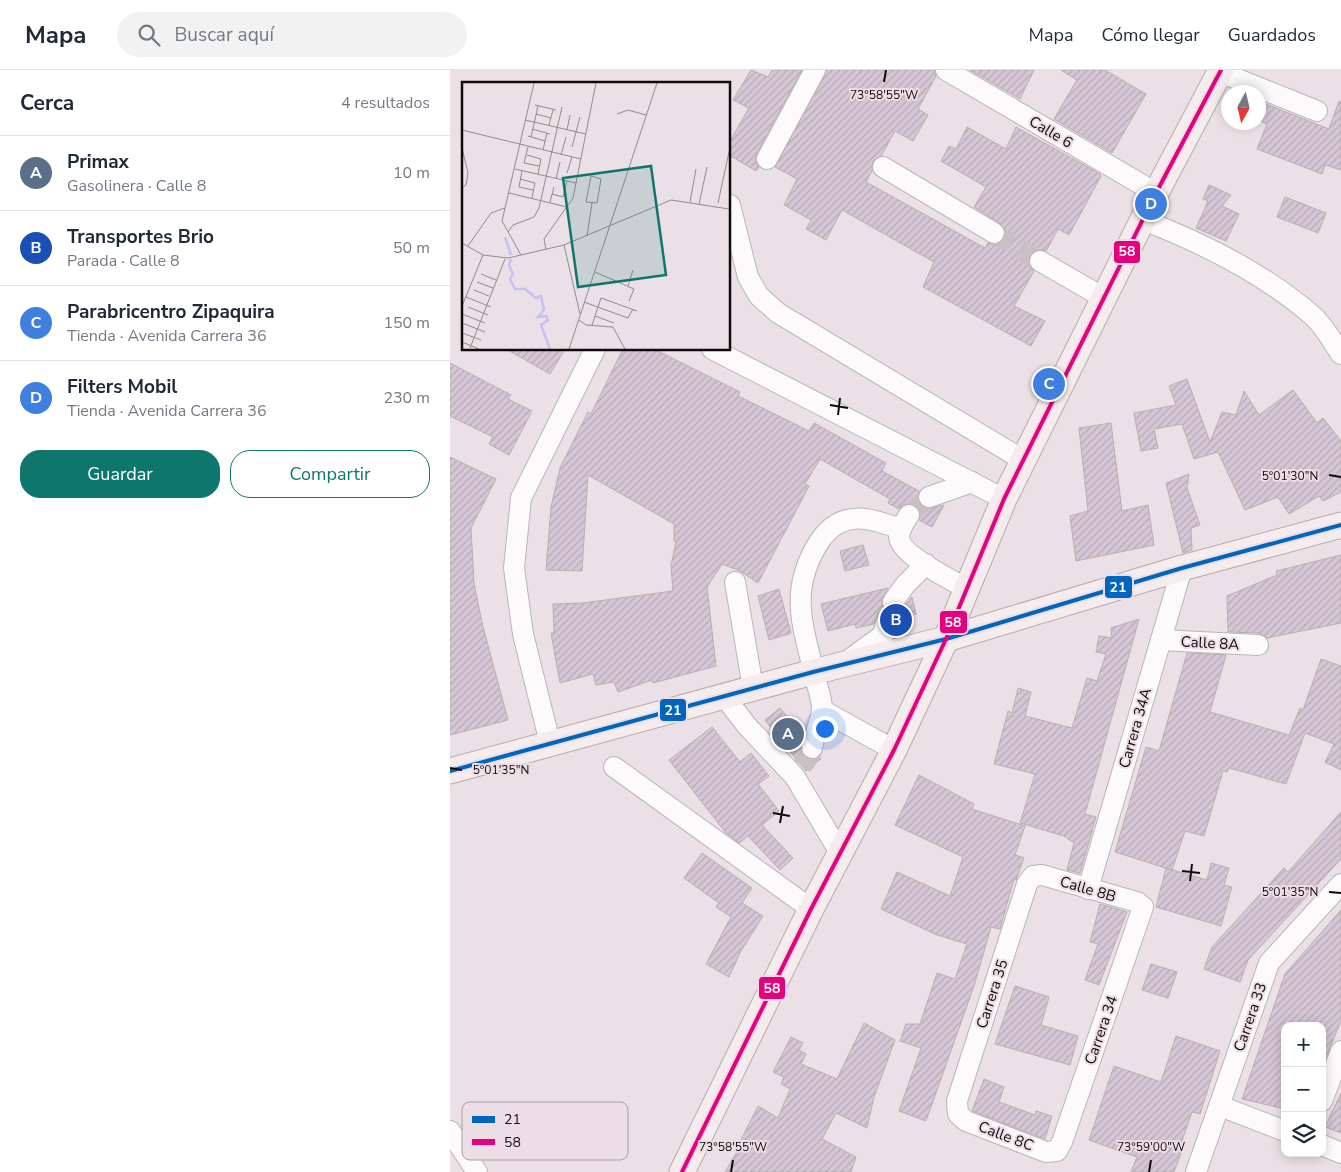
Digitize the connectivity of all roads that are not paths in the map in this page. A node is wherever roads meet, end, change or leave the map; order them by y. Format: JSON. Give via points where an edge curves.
{"nodes":[{"id":1,"x":816,"y":70,"type":"edge"},
{"id":2,"x":946,"y":70,"type":"edge"},
{"id":3,"x":1221,"y":71,"type":"edge"},
{"id":4,"x":1317,"y":111,"type":"dead end"},
{"id":5,"x":767,"y":159,"type":"dead end"},
{"id":6,"x":883,"y":167,"type":"dead end"},
{"id":7,"x":1156,"y":194,"type":"junction"},
{"id":8,"x":730,"y":205,"type":"edge"},
{"id":9,"x":1143,"y":220,"type":"junction"},
{"id":10,"x":994,"y":233,"type":"tunnel mouth"},
{"id":11,"x":1040,"y":261,"type":"tunnel mouth"},
{"id":12,"x":1104,"y":298,"type":"junction"},
{"id":13,"x":595,"y":350,"type":"edge"},
{"id":14,"x":714,"y":350,"type":"edge"},
{"id":15,"x":1341,"y":354,"type":"edge"},
{"id":16,"x":1023,"y":460,"type":"junction"},
{"id":17,"x":972,"y":482,"type":"junction"},
{"id":18,"x":930,"y":497,"type":"tunnel mouth"},
{"id":19,"x":1004,"y":499,"type":"junction"},
{"id":20,"x":1341,"y":525,"type":"edge"},
{"id":21,"x":926,"y":564,"type":"junction"},
{"id":22,"x":1182,"y":568,"type":"junction"},
{"id":23,"x":735,"y":582,"type":"dead end"},
{"id":24,"x":967,"y":589,"type":"junction"},
{"id":25,"x":892,"y":602,"type":"dead end"},
{"id":26,"x":887,"y":621,"type":"dead end"},
{"id":27,"x":946,"y":639,"type":"junction"},
{"id":28,"x":1161,"y":640,"type":"junction"},
{"id":29,"x":1258,"y":645,"type":"dead end"},
{"id":30,"x":842,"y":664,"type":"junction"},
{"id":31,"x":814,"y":672,"type":"junction"},
{"id":32,"x":753,"y":688,"type":"junction"},
{"id":33,"x":724,"y":696,"type":"junction"},
{"id":34,"x":822,"y":710,"type":"junction"},
{"id":35,"x":550,"y":743,"type":"junction"},
{"id":36,"x":812,"y":748,"type":"tunnel mouth"},
{"id":37,"x":894,"y":750,"type":"junction"},
{"id":38,"x":614,"y":767,"type":"dead end"},
{"id":39,"x":450,"y":771,"type":"edge"},
{"id":40,"x":840,"y":853,"type":"junction"},
{"id":41,"x":1032,"y":876,"type":"joint"},
{"id":42,"x":1341,"y":884,"type":"edge"},
{"id":43,"x":1088,"y":889,"type":"junction"},
{"id":44,"x":1143,"y":907,"type":"joint"},
{"id":45,"x":811,"y":909,"type":"junction"},
{"id":46,"x":1340,"y":1059,"type":"edge"},
{"id":47,"x":1326,"y":1092,"type":"edge"},
{"id":48,"x":1220,"y":1106,"type":"junction"},
{"id":49,"x":958,"y":1114,"type":"joint"},
{"id":50,"x":1281,"y":1129,"type":"edge"},
{"id":51,"x":450,"y":1131,"type":"edge"},
{"id":52,"x":1326,"y":1146,"type":"edge"},
{"id":53,"x":462,"y":1149,"type":"edge"},
{"id":54,"x":1057,"y":1151,"type":"joint"},
{"id":55,"x":1341,"y":1152,"type":"edge"},
{"id":56,"x":469,"y":1160,"type":"edge"},
{"id":57,"x":477,"y":1172,"type":"edge"},
{"id":58,"x":682,"y":1172,"type":"edge"},
{"id":59,"x":1196,"y":1172,"type":"edge"}],
"edges":[{"from":1,"to":5,"type":"street"},
{"from":2,"to":7,"type":"street","name":"Calle 6"},
{"from":3,"to":4,"type":"street"},
{"from":3,"to":7,"type":"main road"},
{"from":6,"to":10,"type":"street"},
{"from":7,"to":9,"type":"main road"},
{"from":8,"to":16,"type":"street","via":[[748,277],[759,296],[778,313]]},
{"from":9,"to":12,"type":"main road"},
{"from":9,"to":15,"type":"street","via":[[1252,272],[1316,318]]},
{"from":11,"to":12,"type":"street"},
{"from":12,"to":16,"type":"main road"},
{"from":13,"to":35,"type":"street","via":[[521,498],[514,568],[522,634]]},
{"from":14,"to":17,"type":"street"},
{"from":16,"to":19,"type":"main road"},
{"from":17,"to":18,"type":"street"},
{"from":17,"to":19,"type":"street"},
{"from":19,"to":24,"type":"main road"},
{"from":20,"to":22,"type":"main road"},
{"from":21,"to":24,"type":"street"},
{"from":21,"to":25,"type":"street"},
{"from":21,"to":31,"type":"street","via":[[906,551],[899,538],[905,522],[854,518],[839,522],[824,534],[812,553],[801,583],[799,609]]},
{"from":22,"to":27,"type":"main road"},
{"from":22,"to":28,"type":"street","name":"Carrera 34A"},
{"from":23,"to":32,"type":"street"},
{"from":24,"to":27,"type":"main road"},
{"from":26,"to":30,"type":"street","via":[[883,635]]},
{"from":27,"to":30,"type":"main road"},
{"from":27,"to":37,"type":"main road"},
{"from":28,"to":29,"type":"street","name":"Calle 8A"},
{"from":28,"to":43,"type":"street","name":"Carrera 34A"},
{"from":30,"to":31,"type":"main road"},
{"from":31,"to":32,"type":"main road"},
{"from":31,"to":34,"type":"street"},
{"from":32,"to":33,"type":"main road"},
{"from":33,"to":35,"type":"main road"},
{"from":33,"to":40,"type":"street","via":[[747,726],[799,772]]},
{"from":34,"to":36,"type":"street"},
{"from":34,"to":37,"type":"street"},
{"from":35,"to":39,"type":"main road"},
{"from":37,"to":40,"type":"main road"},
{"from":38,"to":45,"type":"street"},
{"from":40,"to":45,"type":"main road"},
{"from":41,"to":43,"type":"street","name":"Calle 8B"},
{"from":41,"to":49,"type":"street","name":"Carrera 35","via":[[957,1101]]},
{"from":42,"to":48,"type":"street","name":"Carrera 33","via":[[1269,964]]},
{"from":43,"to":44,"type":"street","name":"Calle 8B","via":[[1137,902]]},
{"from":44,"to":54,"type":"street","name":"Carrera 34"},
{"from":45,"to":58,"type":"main road"},
{"from":46,"to":47,"type":"street"},
{"from":48,"to":50,"type":"street"},
{"from":48,"to":59,"type":"street","name":"Carrera 33"},
{"from":49,"to":54,"type":"street","name":"Calle 8C","via":[[1046,1152]]},
{"from":51,"to":53,"type":"street"},
{"from":52,"to":55,"type":"street"},
{"from":56,"to":57,"type":"street"}]}
